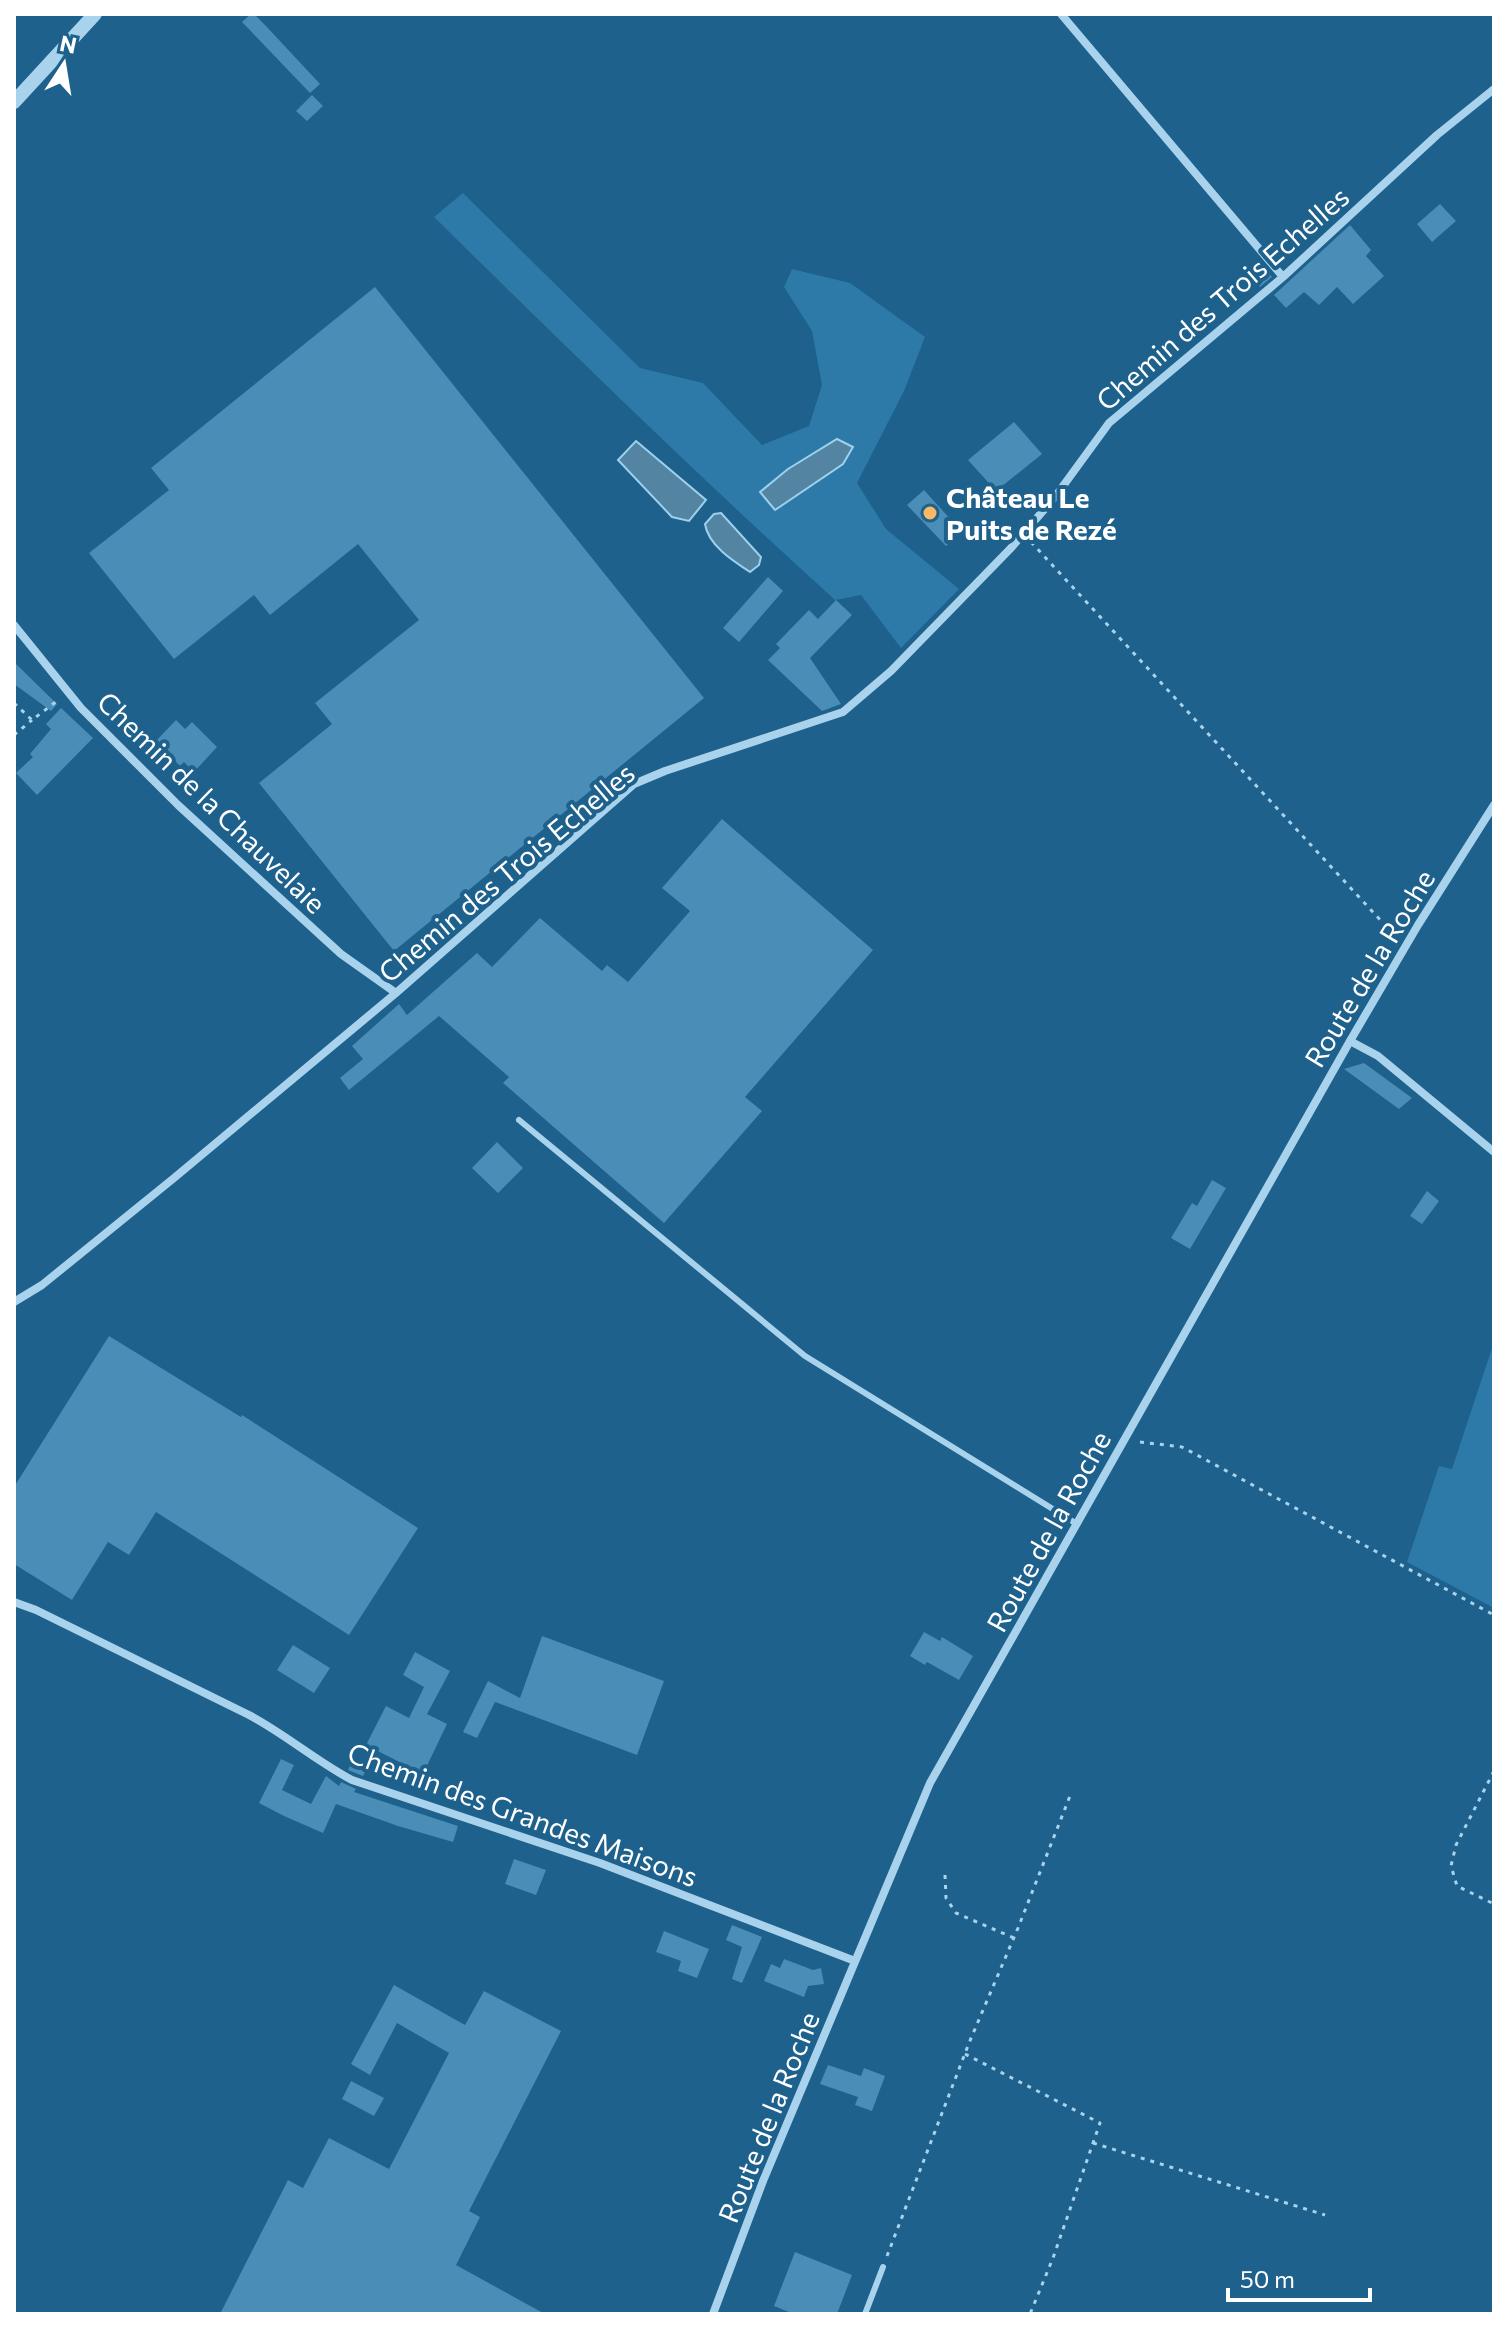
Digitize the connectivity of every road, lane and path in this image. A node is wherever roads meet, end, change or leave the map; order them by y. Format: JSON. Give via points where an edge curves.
{"nodes":[{"id":1,"x":95,"y":14,"type":"edge"},
{"id":2,"x":1061,"y":14,"type":"edge"},
{"id":3,"x":1494,"y":89,"type":"edge"},
{"id":4,"x":14,"y":102,"type":"edge"},
{"id":5,"x":1283,"y":277,"type":"junction"},
{"id":6,"x":1023,"y":534,"type":"junction"},
{"id":7,"x":14,"y":625,"type":"edge"},
{"id":8,"x":69,"y":692,"type":"junction"},
{"id":9,"x":14,"y":703,"type":"edge"},
{"id":10,"x":32,"y":720,"type":"junction"},
{"id":11,"x":14,"y":735,"type":"edge"},
{"id":12,"x":1494,"y":805,"type":"edge"},
{"id":13,"x":1405,"y":947,"type":"junction"},
{"id":14,"x":396,"y":993,"type":"junction"},
{"id":15,"x":1350,"y":1041,"type":"junction"},
{"id":16,"x":519,"y":1120,"type":"dead end"},
{"id":17,"x":1494,"y":1152,"type":"edge"},
{"id":18,"x":14,"y":1302,"type":"edge"},
{"id":19,"x":1124,"y":1440,"type":"junction"},
{"id":20,"x":1077,"y":1524,"type":"junction"},
{"id":21,"x":14,"y":1602,"type":"edge"},
{"id":22,"x":1494,"y":1615,"type":"edge"},
{"id":23,"x":1494,"y":1771,"type":"edge"},
{"id":24,"x":1070,"y":1796,"type":"dead end"},
{"id":25,"x":945,"y":1875,"type":"dead end"},
{"id":26,"x":1494,"y":1904,"type":"edge"},
{"id":27,"x":1014,"y":1938,"type":"junction"},
{"id":28,"x":855,"y":1961,"type":"junction"},
{"id":29,"x":965,"y":2054,"type":"junction"},
{"id":30,"x":1093,"y":2143,"type":"junction"},
{"id":31,"x":1325,"y":2215,"type":"dead end"},
{"id":32,"x":883,"y":2267,"type":"joint"},
{"id":33,"x":713,"y":2314,"type":"edge"},
{"id":34,"x":865,"y":2314,"type":"edge"},
{"id":35,"x":1030,"y":2314,"type":"edge"}],
"edges":[{"from":1,"to":4,"type":"street"},
{"from":2,"to":5,"type":"street"},
{"from":3,"to":5,"type":"street","name":"Chemin des Trois Echelles"},
{"from":5,"to":6,"type":"street","name":"Chemin des Trois Echelles","via":[[1109,423]]},
{"from":6,"to":13,"type":"path"},
{"from":6,"to":14,"type":"street","name":"Chemin des Trois Echelles","via":[[891,671],[843,712],[634,784]]},
{"from":7,"to":8,"type":"street","name":"Chemin de la Chauvelaie"},
{"from":8,"to":10,"type":"path"},
{"from":8,"to":14,"type":"street","name":"Chemin de la Chauvelaie","via":[[190,816],[341,954]]},
{"from":9,"to":10,"type":"path"},
{"from":10,"to":11,"type":"path"},
{"from":12,"to":13,"type":"street","name":"Route de la Roche"},
{"from":13,"to":15,"type":"street","name":"Route de la Roche"},
{"from":14,"to":18,"type":"street","name":"Chemin des Trois Echelles","via":[[42,1285]]},
{"from":15,"to":17,"type":"street","via":[[1378,1056]]},
{"from":15,"to":19,"type":"street","name":"Route de la Roche"},
{"from":16,"to":20,"type":"lane","via":[[805,1356]]},
{"from":19,"to":20,"type":"street","name":"Route de la Roche"},
{"from":19,"to":22,"type":"path","via":[[1182,1447]]},
{"from":20,"to":28,"type":"street","name":"Route de la Roche","via":[[930,1783]]},
{"from":21,"to":28,"type":"street","name":"Chemin des Grandes Maisons","via":[[249,1715],[352,1780],[600,1863]]},
{"from":23,"to":26,"type":"path","via":[[1456,1845],[1451,1866],[1457,1886]]},
{"from":24,"to":27,"type":"path"},
{"from":25,"to":27,"type":"path","via":[[946,1898],[956,1913]]},
{"from":27,"to":29,"type":"path"},
{"from":28,"to":33,"type":"street","name":"Route de la Roche"},
{"from":29,"to":30,"type":"path","via":[[1100,2123]]},
{"from":29,"to":32,"type":"path"},
{"from":30,"to":31,"type":"path"},
{"from":30,"to":35,"type":"path"},
{"from":32,"to":34,"type":"lane"}]}
